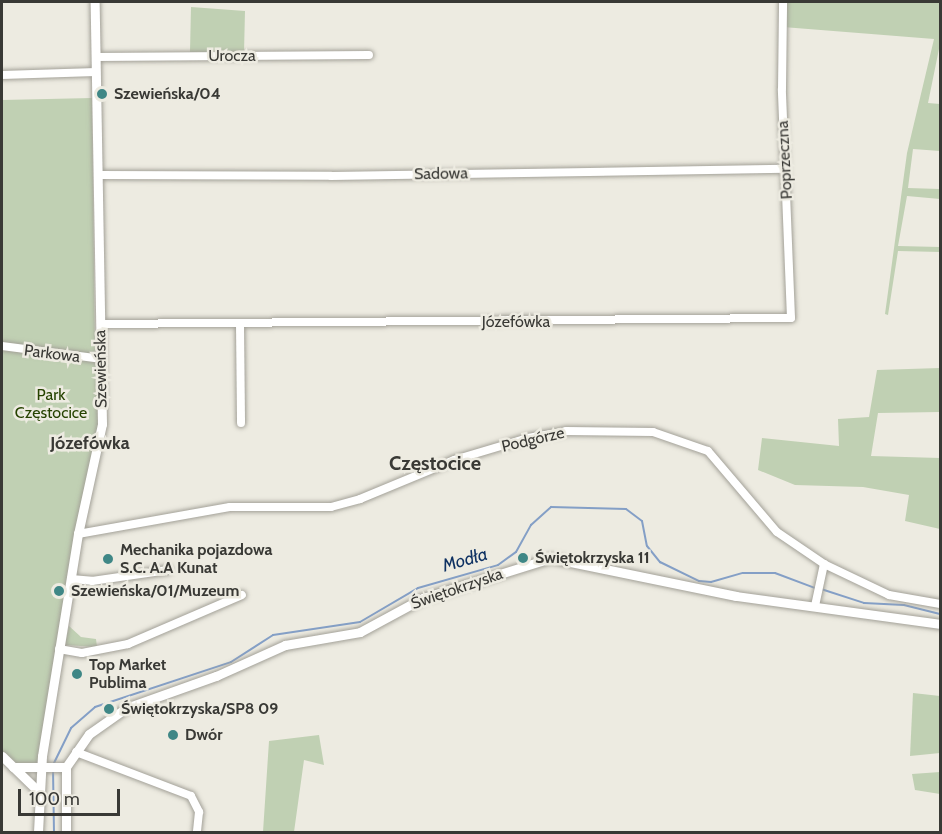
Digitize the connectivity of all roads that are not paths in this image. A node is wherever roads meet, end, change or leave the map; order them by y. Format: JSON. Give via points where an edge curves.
{"nodes":[{"id":1,"x":95,"y":2,"type":"edge"},
{"id":2,"x":783,"y":2,"type":"edge"},
{"id":3,"x":369,"y":55,"type":"dead end"},
{"id":4,"x":96,"y":57,"type":"junction"},
{"id":5,"x":96,"y":72,"type":"junction"},
{"id":6,"x":2,"y":75,"type":"edge"},
{"id":7,"x":785,"y":169,"type":"junction"},
{"id":8,"x":98,"y":175,"type":"junction"},
{"id":9,"x":791,"y":318,"type":"joint"},
{"id":10,"x":101,"y":324,"type":"junction"},
{"id":11,"x":240,"y":324,"type":"junction"},
{"id":12,"x":2,"y":346,"type":"edge"},
{"id":13,"x":102,"y":359,"type":"junction"},
{"id":14,"x":241,"y":423,"type":"dead end"},
{"id":15,"x":78,"y":534,"type":"junction"},
{"id":16,"x":824,"y":564,"type":"junction"},
{"id":17,"x":168,"y":570,"type":"dead end"},
{"id":18,"x":71,"y":579,"type":"junction"},
{"id":19,"x":242,"y":595,"type":"dead end"},
{"id":20,"x":816,"y":603,"type":"junction"},
{"id":21,"x":940,"y":604,"type":"edge"},
{"id":22,"x":940,"y":624,"type":"edge"},
{"id":23,"x":59,"y":649,"type":"junction"},
{"id":24,"x":76,"y":752,"type":"junction"},
{"id":25,"x":2,"y":756,"type":"edge"},
{"id":26,"x":13,"y":766,"type":"junction"},
{"id":27,"x":53,"y":768,"type":"junction"},
{"id":28,"x":39,"y":792,"type":"junction"},
{"id":29,"x":38,"y":832,"type":"edge"},
{"id":30,"x":66,"y":832,"type":"edge"},
{"id":31,"x":197,"y":832,"type":"edge"}],
"edges":[{"from":1,"to":4,"type":"street","name":"Szewieńska"},
{"from":2,"to":7,"type":"street","name":"Poprzeczna"},
{"from":3,"to":4,"type":"street","name":"Urocza"},
{"from":4,"to":5,"type":"street","name":"Szewieńska"},
{"from":5,"to":6,"type":"street"},
{"from":5,"to":8,"type":"street","name":"Szewieńska"},
{"from":7,"to":8,"type":"street","name":"Sadowa","via":[[331,176]]},
{"from":7,"to":9,"type":"street","name":"Poprzeczna"},
{"from":8,"to":10,"type":"street","name":"Szewieńska"},
{"from":9,"to":11,"type":"street","name":"Józefówka"},
{"from":10,"to":11,"type":"street","name":"Józefówka"},
{"from":10,"to":13,"type":"street","name":"Szewieńska"},
{"from":11,"to":14,"type":"street"},
{"from":12,"to":13,"type":"street","name":"Parkowa"},
{"from":13,"to":15,"type":"street","name":"Szewieńska","via":[[102,424]]},
{"from":15,"to":16,"type":"street","name":"Podgórze","via":[[230,507],[331,507],[360,500],[454,460],[528,438],[566,431],[640,432],[664,435],[708,451],[777,532]]},
{"from":15,"to":18,"type":"street","name":"Szewieńska"},
{"from":16,"to":20,"type":"street"},
{"from":16,"to":21,"type":"street","name":"Podgórze","via":[[889,595]]},
{"from":17,"to":18,"type":"street"},
{"from":18,"to":23,"type":"street","name":"Szewieńska"},
{"from":19,"to":23,"type":"street","via":[[128,644],[82,652]]},
{"from":20,"to":22,"type":"street","name":"Świętokrzyska"},
{"from":20,"to":24,"type":"street","name":"Świętokrzyska","via":[[716,592],[551,558],[423,598],[360,632],[285,645],[216,676],[126,708],[100,723]]},
{"from":23,"to":27,"type":"street","name":"Szewieńska"},
{"from":24,"to":27,"type":"street","name":"Świętokrzyska"},
{"from":24,"to":31,"type":"street","via":[[191,796],[199,812]]},
{"from":25,"to":26,"type":"street"},
{"from":26,"to":27,"type":"street"},
{"from":26,"to":28,"type":"street"},
{"from":27,"to":28,"type":"street"},
{"from":27,"to":30,"type":"street"},
{"from":28,"to":29,"type":"street"}]}
